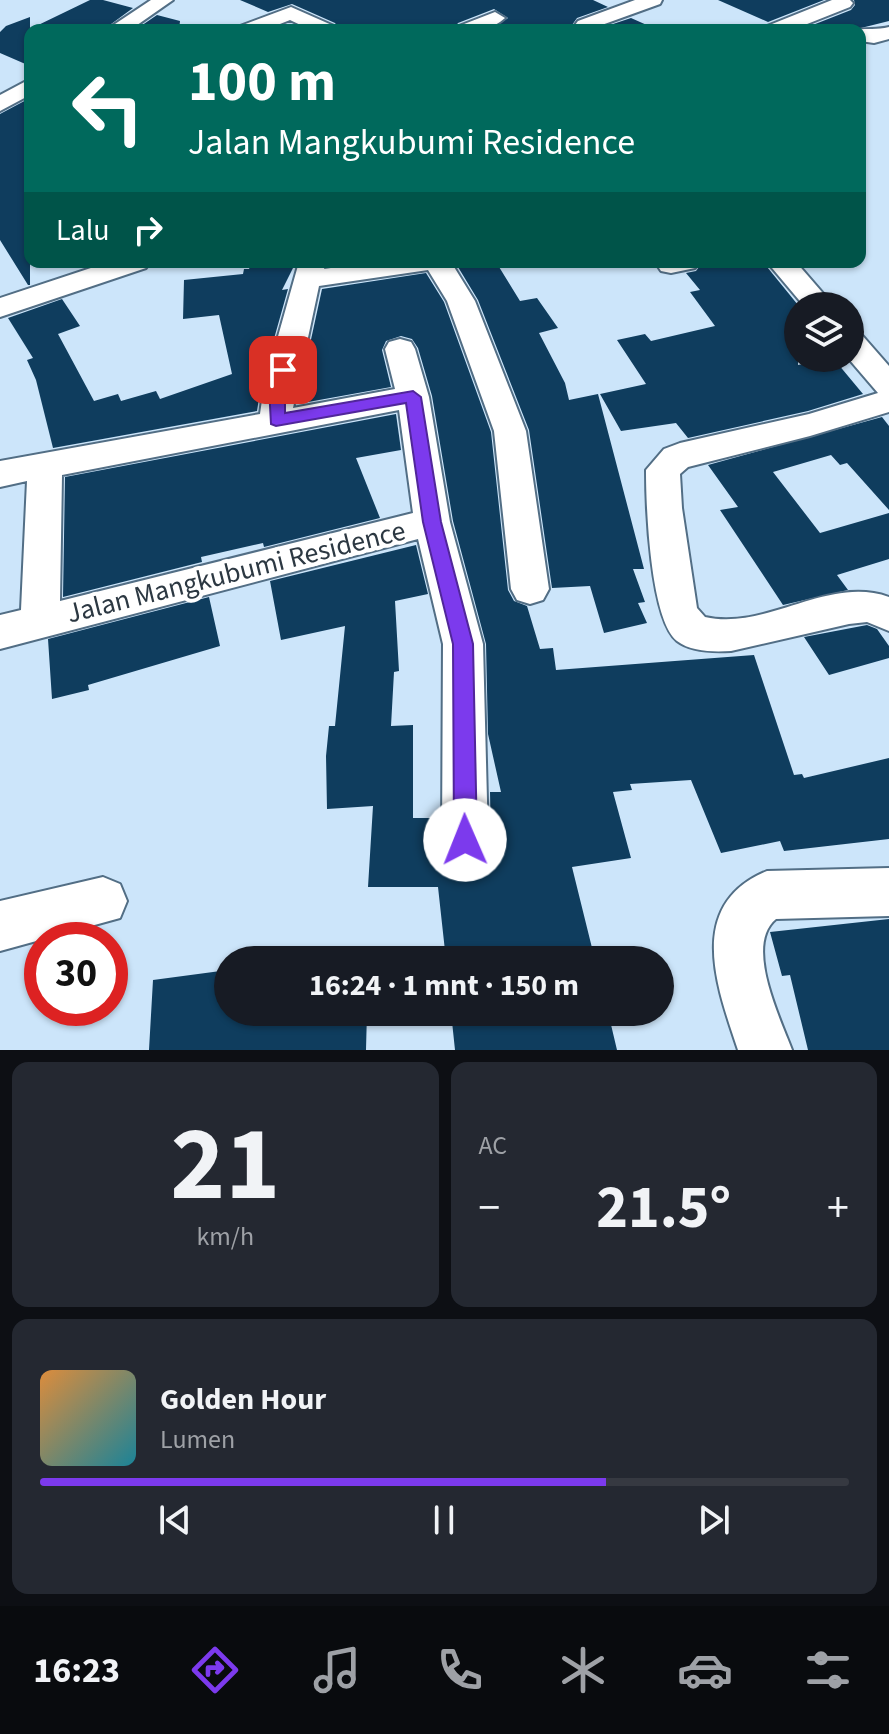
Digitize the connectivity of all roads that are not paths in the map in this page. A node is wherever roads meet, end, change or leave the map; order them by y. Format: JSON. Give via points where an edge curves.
{"nodes":[{"id":1,"x":164,"y":0,"type":"edge"},
{"id":2,"x":653,"y":0,"type":"edge"},
{"id":3,"x":841,"y":0,"type":"edge"},
{"id":4,"x":808,"y":16,"type":"junction"},
{"id":5,"x":135,"y":18,"type":"junction"},
{"id":6,"x":495,"y":18,"type":"dead end"},
{"id":7,"x":126,"y":24,"type":"edge"},
{"id":8,"x":152,"y":24,"type":"edge"},
{"id":9,"x":264,"y":24,"type":"edge"},
{"id":10,"x":314,"y":24,"type":"edge"},
{"id":11,"x":480,"y":24,"type":"edge"},
{"id":12,"x":588,"y":24,"type":"edge"},
{"id":13,"x":789,"y":24,"type":"edge"},
{"id":14,"x":830,"y":24,"type":"edge"},
{"id":15,"x":889,"y":33,"type":"edge"},
{"id":16,"x":866,"y":36,"type":"edge"},
{"id":17,"x":0,"y":77,"type":"edge"},
{"id":18,"x":24,"y":86,"type":"edge"},
{"id":19,"x":24,"y":90,"type":"edge"},
{"id":20,"x":0,"y":104,"type":"edge"},
{"id":21,"x":349,"y":268,"type":"edge"},
{"id":22,"x":441,"y":268,"type":"edge"},
{"id":23,"x":786,"y":268,"type":"edge"},
{"id":24,"x":84,"y":269,"type":"edge"},
{"id":25,"x":309,"y":271,"type":"edge"},
{"id":26,"x":808,"y":292,"type":"edge"},
{"id":27,"x":0,"y":308,"type":"edge"},
{"id":28,"x":400,"y":349,"type":"dead end"},
{"id":29,"x":864,"y":357,"type":"edge"},
{"id":30,"x":889,"y":386,"type":"edge"},
{"id":31,"x":413,"y":397,"type":"junction"},
{"id":32,"x":889,"y":401,"type":"edge"},
{"id":33,"x":276,"y":420,"type":"junction"},
{"id":34,"x":45,"y":466,"type":"junction"},
{"id":35,"x":0,"y":474,"type":"edge"},
{"id":36,"x":432,"y":522,"type":"junction"},
{"id":37,"x":530,"y":589,"type":"dead end"},
{"id":38,"x":889,"y":615,"type":"edge"},
{"id":39,"x":40,"y":622,"type":"junction"},
{"id":40,"x":0,"y":632,"type":"edge"},
{"id":41,"x":465,"y":840,"type":"dead end"},
{"id":42,"x":889,"y":892,"type":"edge"},
{"id":43,"x":103,"y":901,"type":"dead end"},
{"id":44,"x":0,"y":926,"type":"edge"},
{"id":45,"x":765,"y":1050,"type":"edge"}],
"edges":[{"from":1,"to":5,"type":"street"},
{"from":2,"to":12,"type":"street"},
{"from":3,"to":4,"type":"street"},
{"from":4,"to":13,"type":"street"},
{"from":4,"to":14,"type":"street"},
{"from":5,"to":7,"type":"street"},
{"from":5,"to":8,"type":"street"},
{"from":6,"to":11,"type":"street"},
{"from":9,"to":10,"type":"street","via":[[291,13]]},
{"from":15,"to":16,"type":"street"},
{"from":17,"to":18,"type":"street"},
{"from":19,"to":20,"type":"street"},
{"from":21,"to":25,"type":"street"},
{"from":22,"to":37,"type":"street","via":[[461,301],[510,431]]},
{"from":23,"to":26,"type":"street"},
{"from":24,"to":27,"type":"street"},
{"from":25,"to":33,"type":"street","via":[[277,387]]},
{"from":28,"to":31,"type":"street","name":"Jalan Mangkubumi Residence"},
{"from":29,"to":30,"type":"street"},
{"from":31,"to":33,"type":"street"},
{"from":31,"to":36,"type":"street","name":"Jalan Mangkubumi Residence"},
{"from":32,"to":38,"type":"street","via":[[692,451],[663,470],[678,608],[692,631],[733,634],[868,605]]},
{"from":33,"to":34,"type":"street"},
{"from":34,"to":35,"type":"street"},
{"from":34,"to":39,"type":"street","name":"Jalan Mangkubumi Residence"},
{"from":36,"to":39,"type":"street","name":"Jalan Mangkubumi Residence"},
{"from":36,"to":41,"type":"street","name":"Jalan Mangkubumi Residence","via":[[463,644]]},
{"from":39,"to":40,"type":"street","name":"Jalan Mangkubumi Residence"},
{"from":42,"to":45,"type":"street","via":[[767,895],[744,913],[737,943],[741,976]]},
{"from":43,"to":44,"type":"street"}]}
